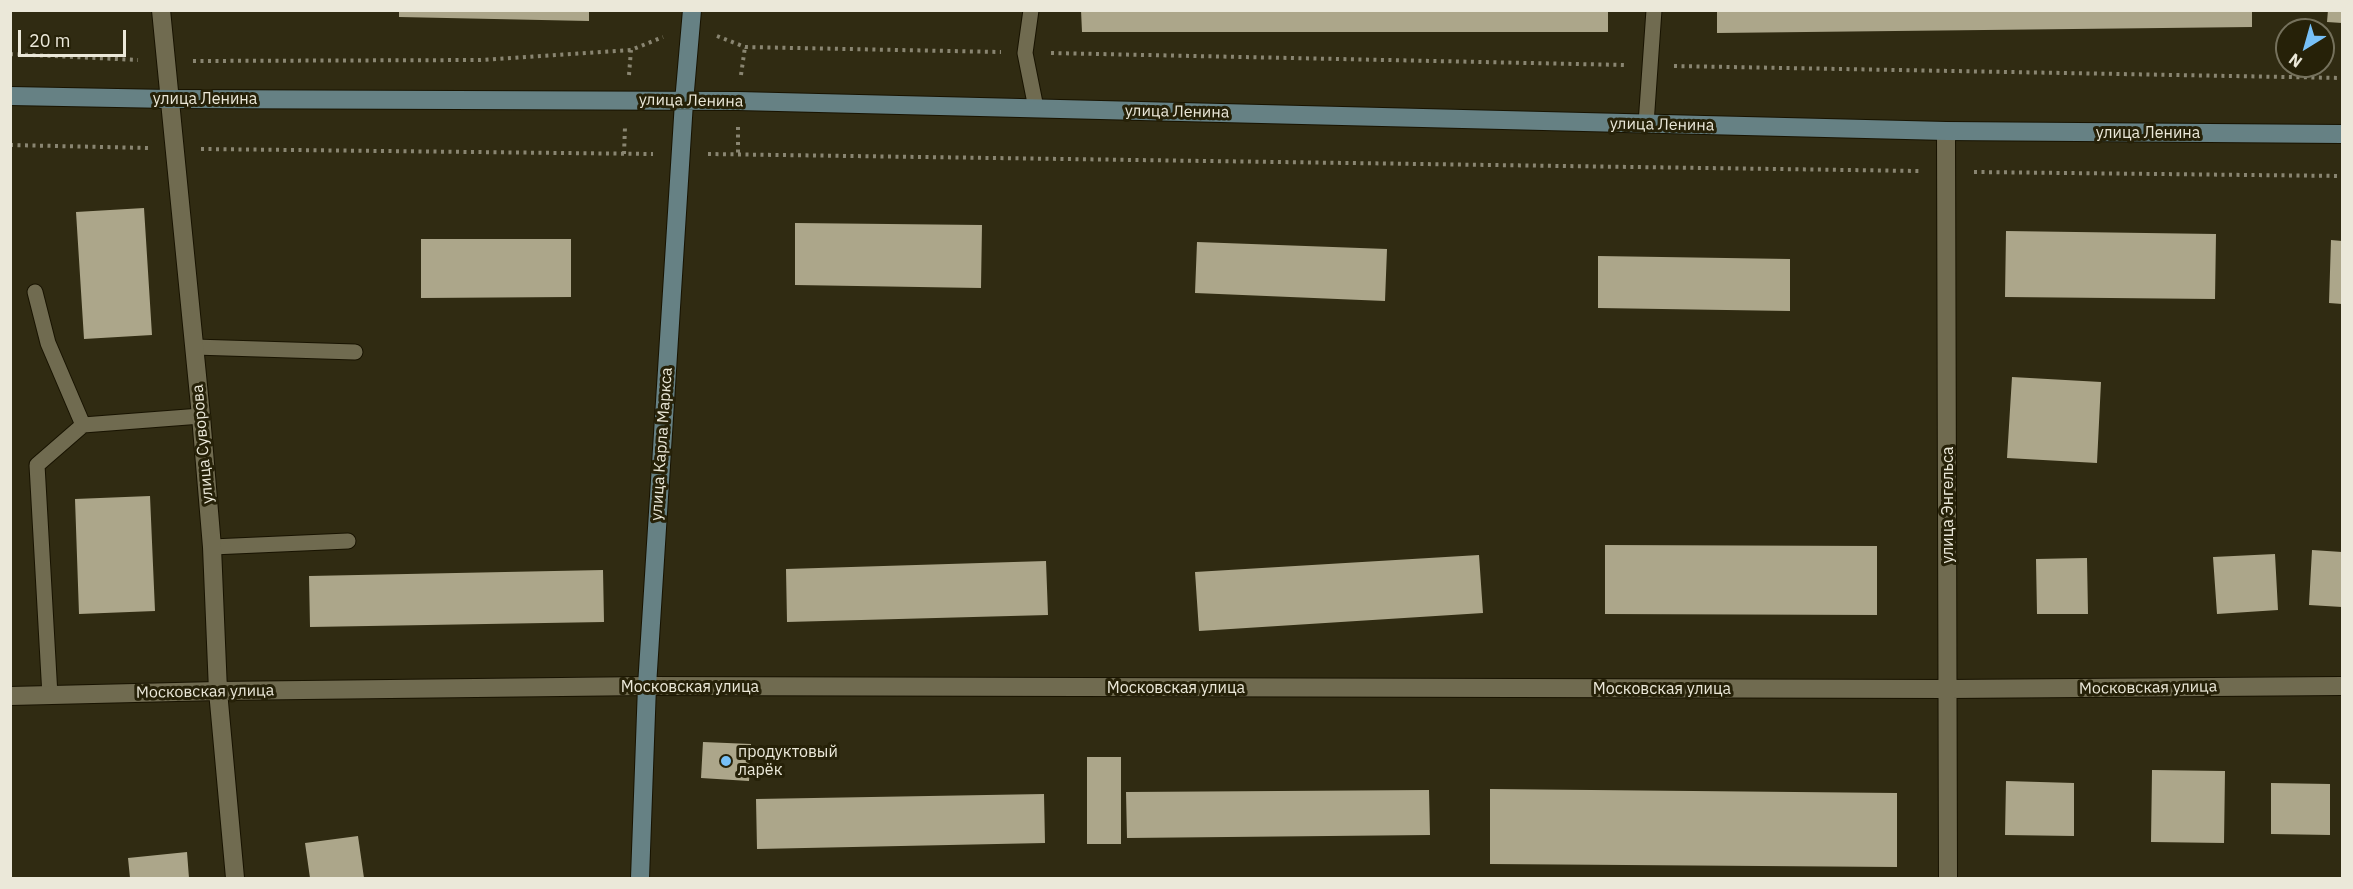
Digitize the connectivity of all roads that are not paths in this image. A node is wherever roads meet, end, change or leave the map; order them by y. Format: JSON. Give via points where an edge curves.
{"nodes":[{"id":1,"x":160,"y":10,"type":"edge"},
{"id":2,"x":1031,"y":10,"type":"edge"},
{"id":3,"x":1654,"y":10,"type":"edge"},
{"id":4,"x":692,"y":18,"type":"edge"},
{"id":5,"x":10,"y":96,"type":"edge"},
{"id":6,"x":170,"y":99,"type":"junction"},
{"id":7,"x":684,"y":102,"type":"junction"},
{"id":8,"x":1036,"y":108,"type":"junction"},
{"id":9,"x":1646,"y":124,"type":"junction"},
{"id":10,"x":1946,"y":131,"type":"junction"},
{"id":11,"x":2343,"y":134,"type":"edge"},
{"id":12,"x":35,"y":292,"type":"dead end"},
{"id":13,"x":194,"y":346,"type":"junction"},
{"id":14,"x":355,"y":352,"type":"dead end"},
{"id":15,"x":201,"y":416,"type":"junction"},
{"id":16,"x":83,"y":426,"type":"junction"},
{"id":17,"x":348,"y":541,"type":"dead end"},
{"id":18,"x":212,"y":547,"type":"junction"},
{"id":19,"x":647,"y":686,"type":"junction"},
{"id":20,"x":2343,"y":686,"type":"edge"},
{"id":21,"x":1949,"y":689,"type":"junction"},
{"id":22,"x":218,"y":691,"type":"junction"},
{"id":23,"x":10,"y":696,"type":"edge"},
{"id":24,"x":50,"y":696,"type":"junction"},
{"id":25,"x":235,"y":879,"type":"edge"},
{"id":26,"x":640,"y":879,"type":"edge"},
{"id":27,"x":1948,"y":879,"type":"edge"}],
"edges":[{"from":1,"to":6,"type":"street","name":"улица Суворова"},
{"from":2,"to":8,"type":"lane","via":[[1025,53]]},
{"from":3,"to":9,"type":"lane"},
{"from":4,"to":7,"type":"main road","name":"улица Карла Маркса"},
{"from":5,"to":6,"type":"main road","name":"улица Ленина"},
{"from":6,"to":7,"type":"main road","name":"улица Ленина"},
{"from":6,"to":13,"type":"street","name":"улица Суворова"},
{"from":7,"to":8,"type":"main road","name":"улица Ленина"},
{"from":7,"to":19,"type":"main road","name":"улица Карла Маркса"},
{"from":8,"to":9,"type":"main road","name":"улица Ленина"},
{"from":9,"to":10,"type":"main road","name":"улица Ленина"},
{"from":10,"to":11,"type":"main road","name":"улица Ленина"},
{"from":10,"to":21,"type":"street","name":"улица Энгельса"},
{"from":12,"to":16,"type":"lane","via":[[48,343]]},
{"from":13,"to":14,"type":"lane"},
{"from":13,"to":15,"type":"street","name":"улица Суворова"},
{"from":15,"to":16,"type":"lane"},
{"from":15,"to":18,"type":"street","name":"улица Суворова"},
{"from":16,"to":24,"type":"lane","via":[[37,465]]},
{"from":17,"to":18,"type":"lane"},
{"from":18,"to":22,"type":"street","name":"улица Суворова"},
{"from":19,"to":21,"type":"street","name":"Московская улица"},
{"from":19,"to":22,"type":"street","name":"Московская улица"},
{"from":19,"to":26,"type":"main road","name":"улица Карла Маркса"},
{"from":20,"to":21,"type":"street","name":"Московская улица"},
{"from":21,"to":27,"type":"street","name":"улица Энгельса"},
{"from":22,"to":24,"type":"street","name":"Московская улица"},
{"from":22,"to":25,"type":"street","name":"улица Суворова"},
{"from":23,"to":24,"type":"street","name":"Московская улица"}]}
